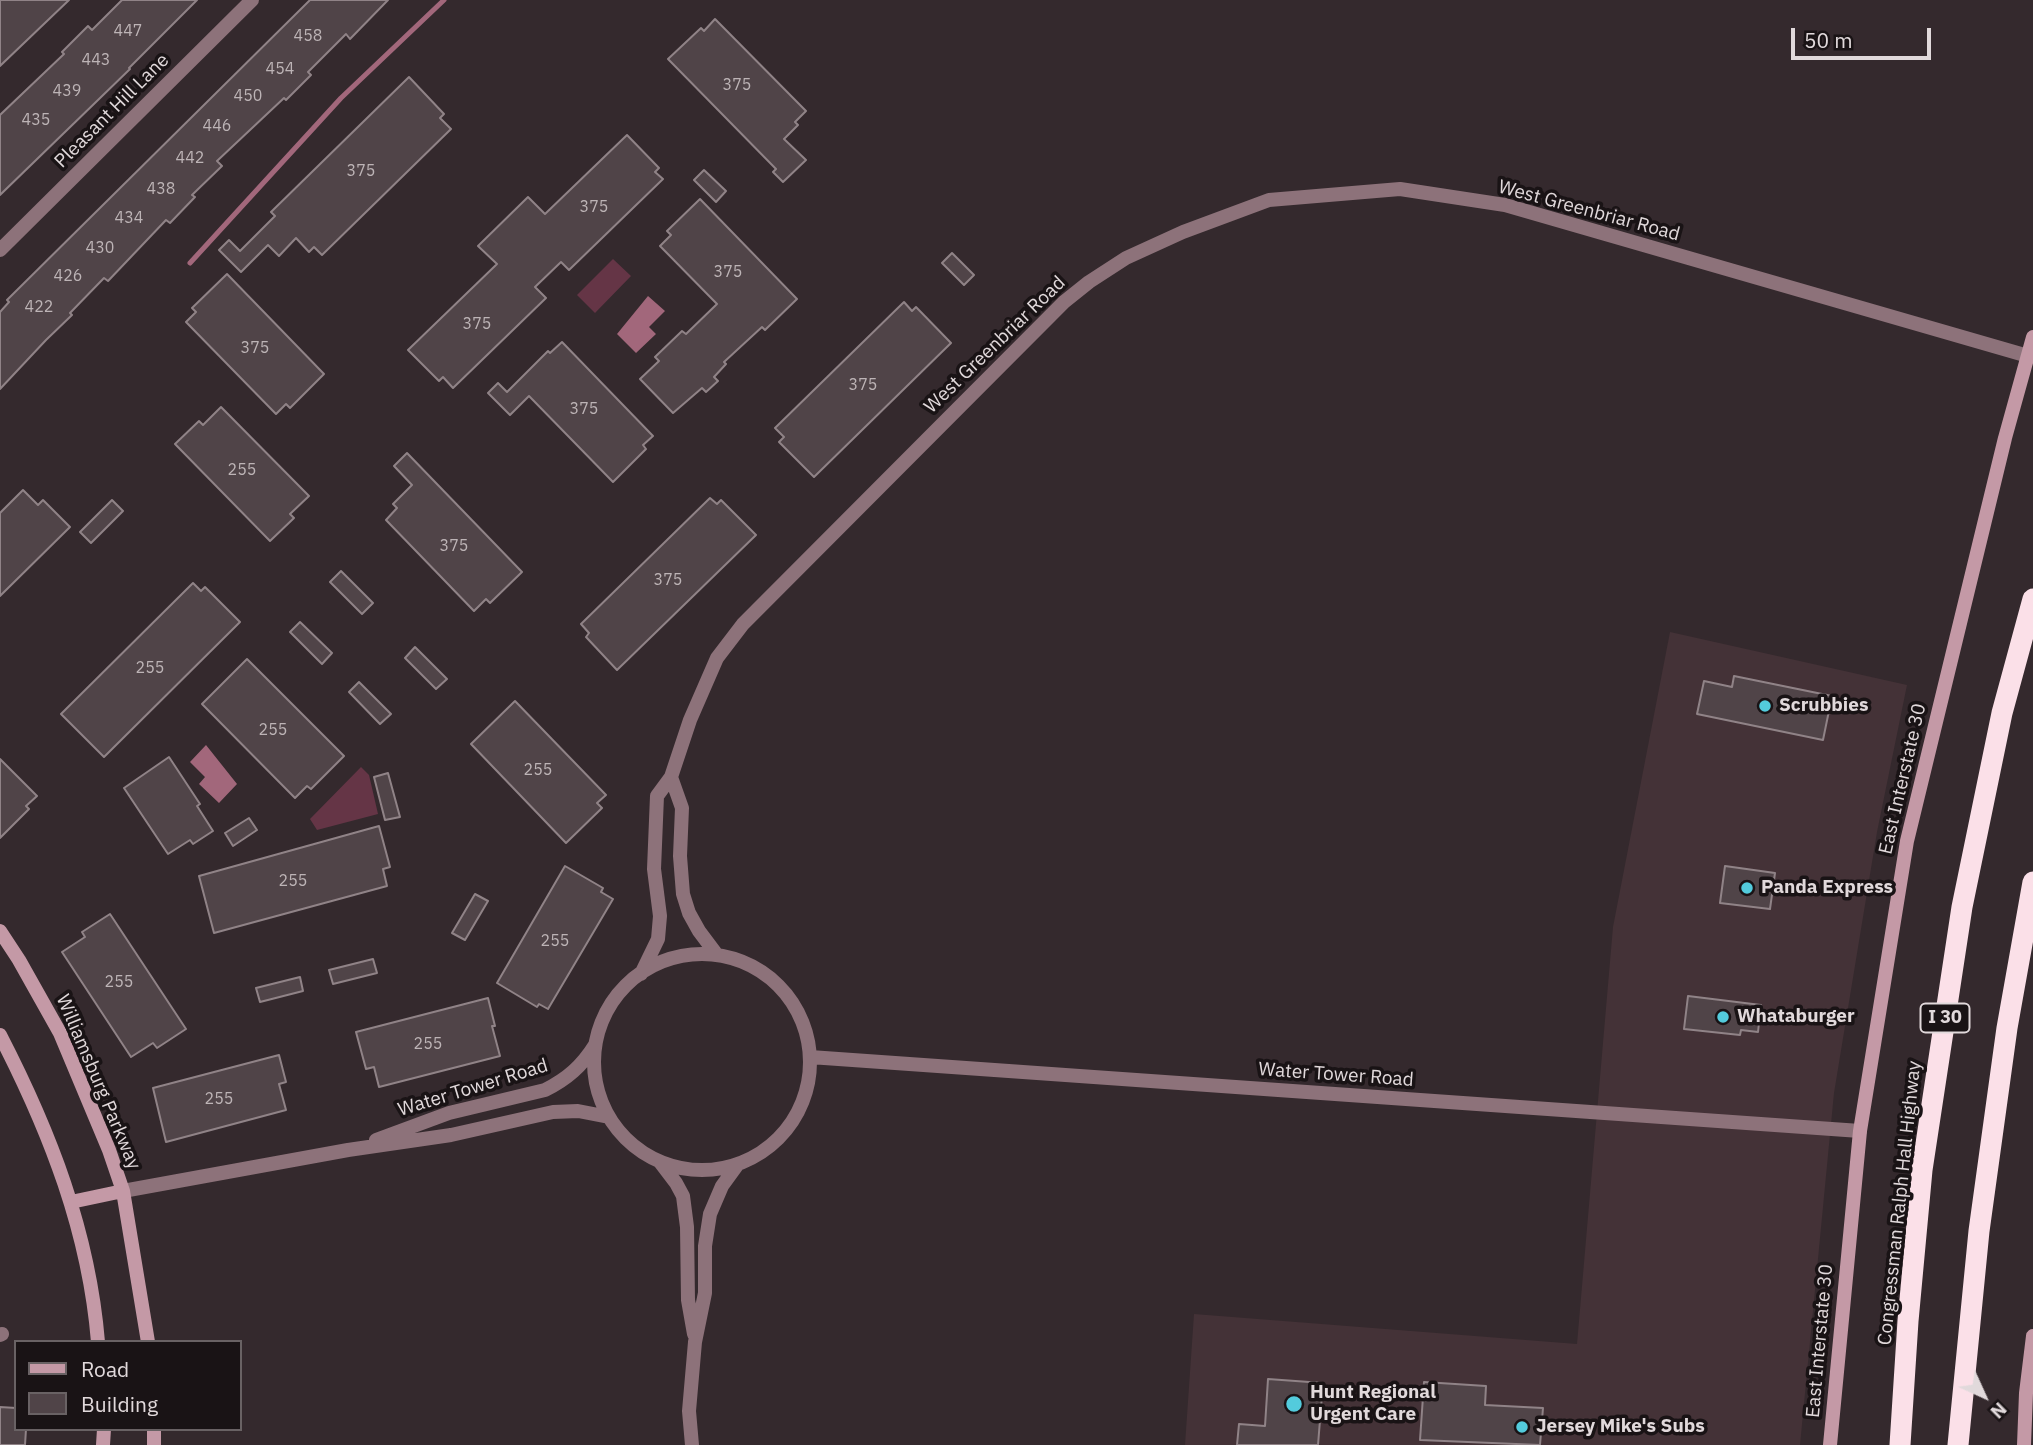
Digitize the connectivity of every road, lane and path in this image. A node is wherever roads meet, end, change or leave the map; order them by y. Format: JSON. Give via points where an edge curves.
{"nodes":[{"id":1,"x":252,"y":0,"type":"edge"},
{"id":2,"x":0,"y":250,"type":"edge"},
{"id":3,"x":2033,"y":337,"type":"edge"},
{"id":4,"x":2028,"y":356,"type":"junction"},
{"id":5,"x":2033,"y":599,"type":"edge"},
{"id":6,"x":671,"y":777,"type":"junction"},
{"id":7,"x":2033,"y":882,"type":"edge"},
{"id":8,"x":0,"y":931,"type":"edge"},
{"id":9,"x":717,"y":955,"type":"junction"},
{"id":10,"x":641,"y":974,"type":"junction"},
{"id":11,"x":0,"y":1035,"type":"edge"},
{"id":12,"x":596,"y":1045,"type":"junction"},
{"id":13,"x":810,"y":1057,"type":"junction"},
{"id":14,"x":608,"y":1117,"type":"junction"},
{"id":15,"x":1860,"y":1131,"type":"junction"},
{"id":16,"x":348,"y":1150,"type":"junction"},
{"id":17,"x":660,"y":1162,"type":"junction"},
{"id":18,"x":737,"y":1164,"type":"junction"},
{"id":19,"x":123,"y":1191,"type":"junction"},
{"id":20,"x":71,"y":1202,"type":"junction"},
{"id":21,"x":2033,"y":1336,"type":"edge"},
{"id":22,"x":98,"y":1340,"type":"edge"},
{"id":23,"x":148,"y":1340,"type":"edge"},
{"id":24,"x":695,"y":1342,"type":"junction"},
{"id":25,"x":692,"y":1445,"type":"edge"},
{"id":26,"x":1830,"y":1445,"type":"edge"},
{"id":27,"x":1900,"y":1445,"type":"edge"},
{"id":28,"x":1958,"y":1445,"type":"edge"},
{"id":29,"x":2024,"y":1445,"type":"edge"}],
"edges":[{"from":1,"to":2,"type":"street","name":"Pleasant Hill Lane"},
{"from":3,"to":4,"type":"main road","name":"East Interstate 30"},
{"from":4,"to":6,"type":"street","name":"West Greenbriar Road","via":[[1505,205],[1400,189],[1269,200],[1126,257],[1064,302],[743,624],[717,658]]},
{"from":4,"to":15,"type":"main road","name":"East Interstate 30","via":[[1907,841]]},
{"from":5,"to":27,"type":"highway","name":"Congressman Ralph Hall Highway","number":"I 30","via":[[2002,713],[1962,907],[1922,1170]]},
{"from":6,"to":9,"type":"street","via":[[682,808],[682,894],[699,931]]},
{"from":6,"to":10,"type":"street","name":"West Greenbriar Road","via":[[657,796],[655,809],[659,939]]},
{"from":7,"to":28,"type":"highway","via":[[1979,1231]]},
{"from":8,"to":19,"type":"main road","name":"Williamsburg Parkway","via":[[60,1033]]},
{"from":9,"to":10,"type":"street","via":[[682,956]]},
{"from":9,"to":13,"type":"street","via":[[751,966],[780,987],[800,1015]]},
{"from":10,"to":12,"type":"street","via":[[608,1009]]},
{"from":11,"to":20,"type":"main road","via":[[43,1125]]},
{"from":12,"to":14,"type":"street","via":[[596,1082]]},
{"from":12,"to":16,"type":"street","name":"Water Tower Road","via":[[574,1072],[544,1090],[449,1113]]},
{"from":13,"to":15,"type":"street","name":"Water Tower Road"},
{"from":13,"to":18,"type":"street","via":[[808,1085],[795,1118],[773,1144]]},
{"from":14,"to":16,"type":"street","name":"Water Tower Road","via":[[553,1112],[451,1135]]},
{"from":14,"to":17,"type":"street","via":[[631,1144]]},
{"from":15,"to":26,"type":"main road","name":"East Interstate 30"},
{"from":16,"to":19,"type":"street","name":"Water Tower Road"},
{"from":17,"to":18,"type":"street","via":[[693,1170]]},
{"from":17,"to":24,"type":"street","via":[[683,1196],[688,1300]]},
{"from":18,"to":24,"type":"street","via":[[710,1214],[705,1293]]},
{"from":19,"to":20,"type":"main road"},
{"from":19,"to":23,"type":"main road","name":"Williamsburg Parkway"},
{"from":20,"to":22,"type":"main road","via":[[84,1248]]},
{"from":21,"to":29,"type":"main road"},
{"from":24,"to":25,"type":"street","via":[[689,1411]]}]}
